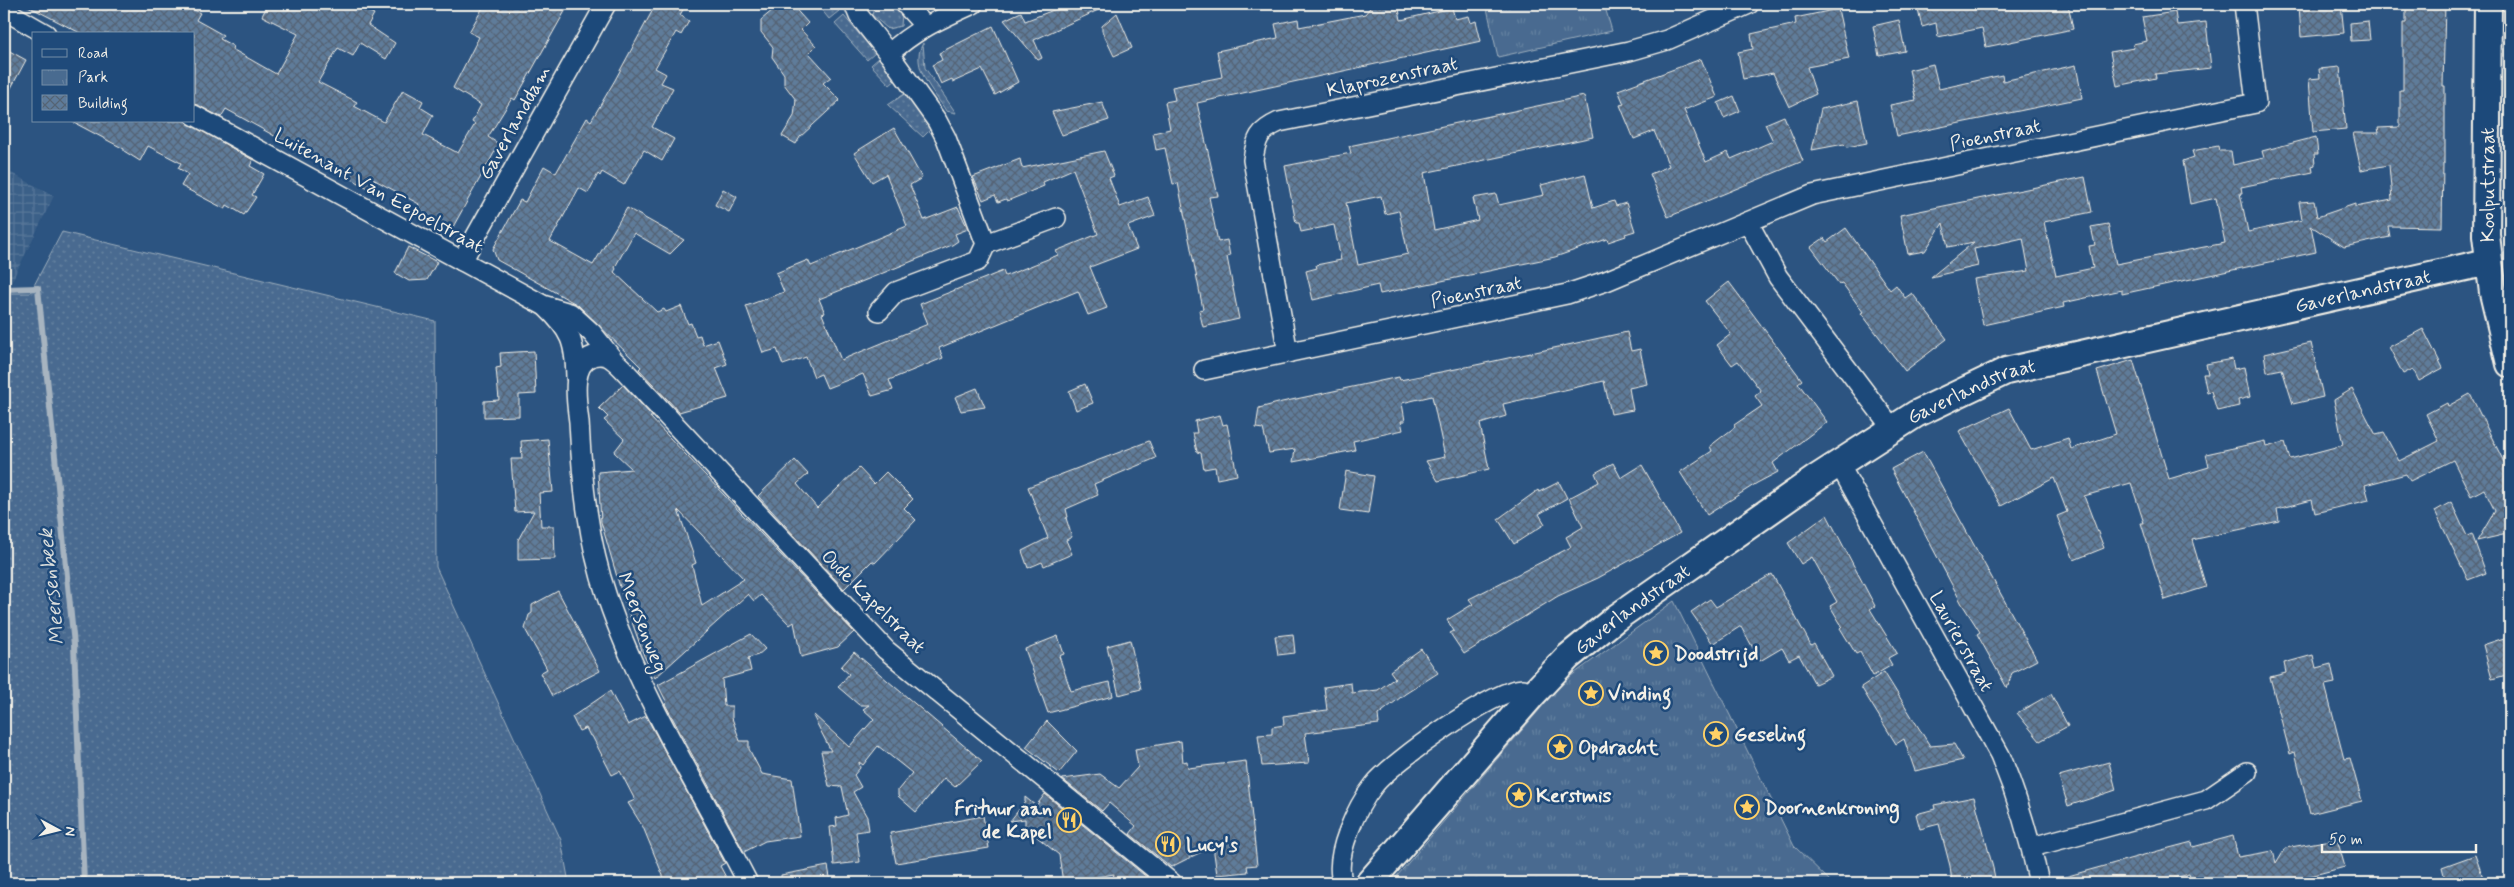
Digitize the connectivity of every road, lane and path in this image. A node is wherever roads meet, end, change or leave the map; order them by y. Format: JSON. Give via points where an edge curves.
{"nodes":[{"id":1,"x":606,"y":4,"type":"edge"},
{"id":2,"x":854,"y":4,"type":"edge"},
{"id":3,"x":905,"y":4,"type":"edge"},
{"id":4,"x":973,"y":4,"type":"edge"},
{"id":5,"x":1749,"y":4,"type":"edge"},
{"id":6,"x":2244,"y":4,"type":"edge"},
{"id":7,"x":2488,"y":4,"type":"edge"},
{"id":8,"x":4,"y":10,"type":"edge"},
{"id":9,"x":925,"y":26,"type":"junction"},
{"id":10,"x":42,"y":32,"type":"edge"},
{"id":11,"x":889,"y":54,"type":"junction"},
{"id":12,"x":195,"y":116,"type":"edge"},
{"id":13,"x":1056,"y":218,"type":"dead end"},
{"id":14,"x":1748,"y":222,"type":"junction"},
{"id":15,"x":986,"y":244,"type":"junction"},
{"id":16,"x":462,"y":261,"type":"junction"},
{"id":17,"x":2488,"y":262,"type":"junction"},
{"id":18,"x":543,"y":305,"type":"junction"},
{"id":19,"x":879,"y":310,"type":"dead end"},
{"id":20,"x":1288,"y":353,"type":"junction"},
{"id":21,"x":612,"y":358,"type":"junction"},
{"id":22,"x":2510,"y":364,"type":"edge"},
{"id":23,"x":1204,"y":370,"type":"dead end"},
{"id":24,"x":576,"y":383,"type":"junction"},
{"id":25,"x":1892,"y":428,"type":"junction"},
{"id":26,"x":1839,"y":464,"type":"junction"},
{"id":27,"x":1534,"y":693,"type":"junction"},
{"id":28,"x":2247,"y":772,"type":"dead end"},
{"id":29,"x":2032,"y":847,"type":"junction"},
{"id":30,"x":748,"y":883,"type":"edge"},
{"id":31,"x":1172,"y":883,"type":"edge"},
{"id":32,"x":1343,"y":883,"type":"edge"},
{"id":33,"x":1369,"y":883,"type":"edge"},
{"id":34,"x":2039,"y":883,"type":"edge"}],
"edges":[{"from":1,"to":16,"type":"street","name":"Gaverlanddam"},
{"from":2,"to":11,"type":"street","via":[[859,16]]},
{"from":3,"to":9,"type":"street"},
{"from":4,"to":9,"type":"street"},
{"from":5,"to":20,"type":"street","name":"Klaprozenstraat","via":[[1667,40],[1629,51],[1279,122],[1264,129],[1255,144],[1253,160]]},
{"from":6,"to":14,"type":"street","name":"Pioenstraat","via":[[2256,103],[1812,195]]},
{"from":7,"to":17,"type":"street","name":"Koolputstraat"},
{"from":8,"to":10,"type":"street"},
{"from":9,"to":11,"type":"street"},
{"from":11,"to":15,"type":"street","via":[[946,138]]},
{"from":12,"to":16,"type":"street","name":"Luitenant Van Eepoelstraat"},
{"from":13,"to":15,"type":"street"},
{"from":14,"to":20,"type":"street","name":"Pioenstraat","via":[[1567,294]]},
{"from":14,"to":25,"type":"street","via":[[1778,277]]},
{"from":15,"to":19,"type":"street","via":[[978,261],[896,292]]},
{"from":16,"to":18,"type":"street","name":"Luitenant Van Eepoelstraat"},
{"from":17,"to":22,"type":"street","name":"Koolputstraat"},
{"from":17,"to":25,"type":"street","name":"Gaverlandstraat","via":[[2006,370]]},
{"from":18,"to":21,"type":"street","name":"Luitenant Van Eepoelstraat","via":[[570,313]]},
{"from":18,"to":24,"type":"street","name":"Luitenant Van Eepoelstraat","via":[[570,335],[575,352]]},
{"from":20,"to":23,"type":"street","name":"Pioenstraat"},
{"from":21,"to":24,"type":"street","name":"Meersenweg","via":[[600,354],[589,357],[581,366]]},
{"from":21,"to":31,"type":"street","name":"Oude Kapelstraat","via":[[886,650]]},
{"from":24,"to":30,"type":"street","name":"Meersenweg","via":[[582,480],[591,536],[607,597],[634,667]]},
{"from":25,"to":26,"type":"street","name":"Gaverlandstraat"},
{"from":26,"to":27,"type":"street","name":"Gaverlandstraat","via":[[1616,618],[1568,657]]},
{"from":26,"to":29,"type":"street","name":"Laurierstraat","via":[[2000,755]]},
{"from":27,"to":32,"type":"street","via":[[1523,689],[1512,692],[1473,710],[1428,739],[1375,783],[1356,814],[1346,841]]},
{"from":27,"to":33,"type":"street","name":"Gaverlandstraat"},
{"from":28,"to":29,"type":"street","via":[[2206,800]]},
{"from":29,"to":34,"type":"street","name":"Laurierstraat"}]}
